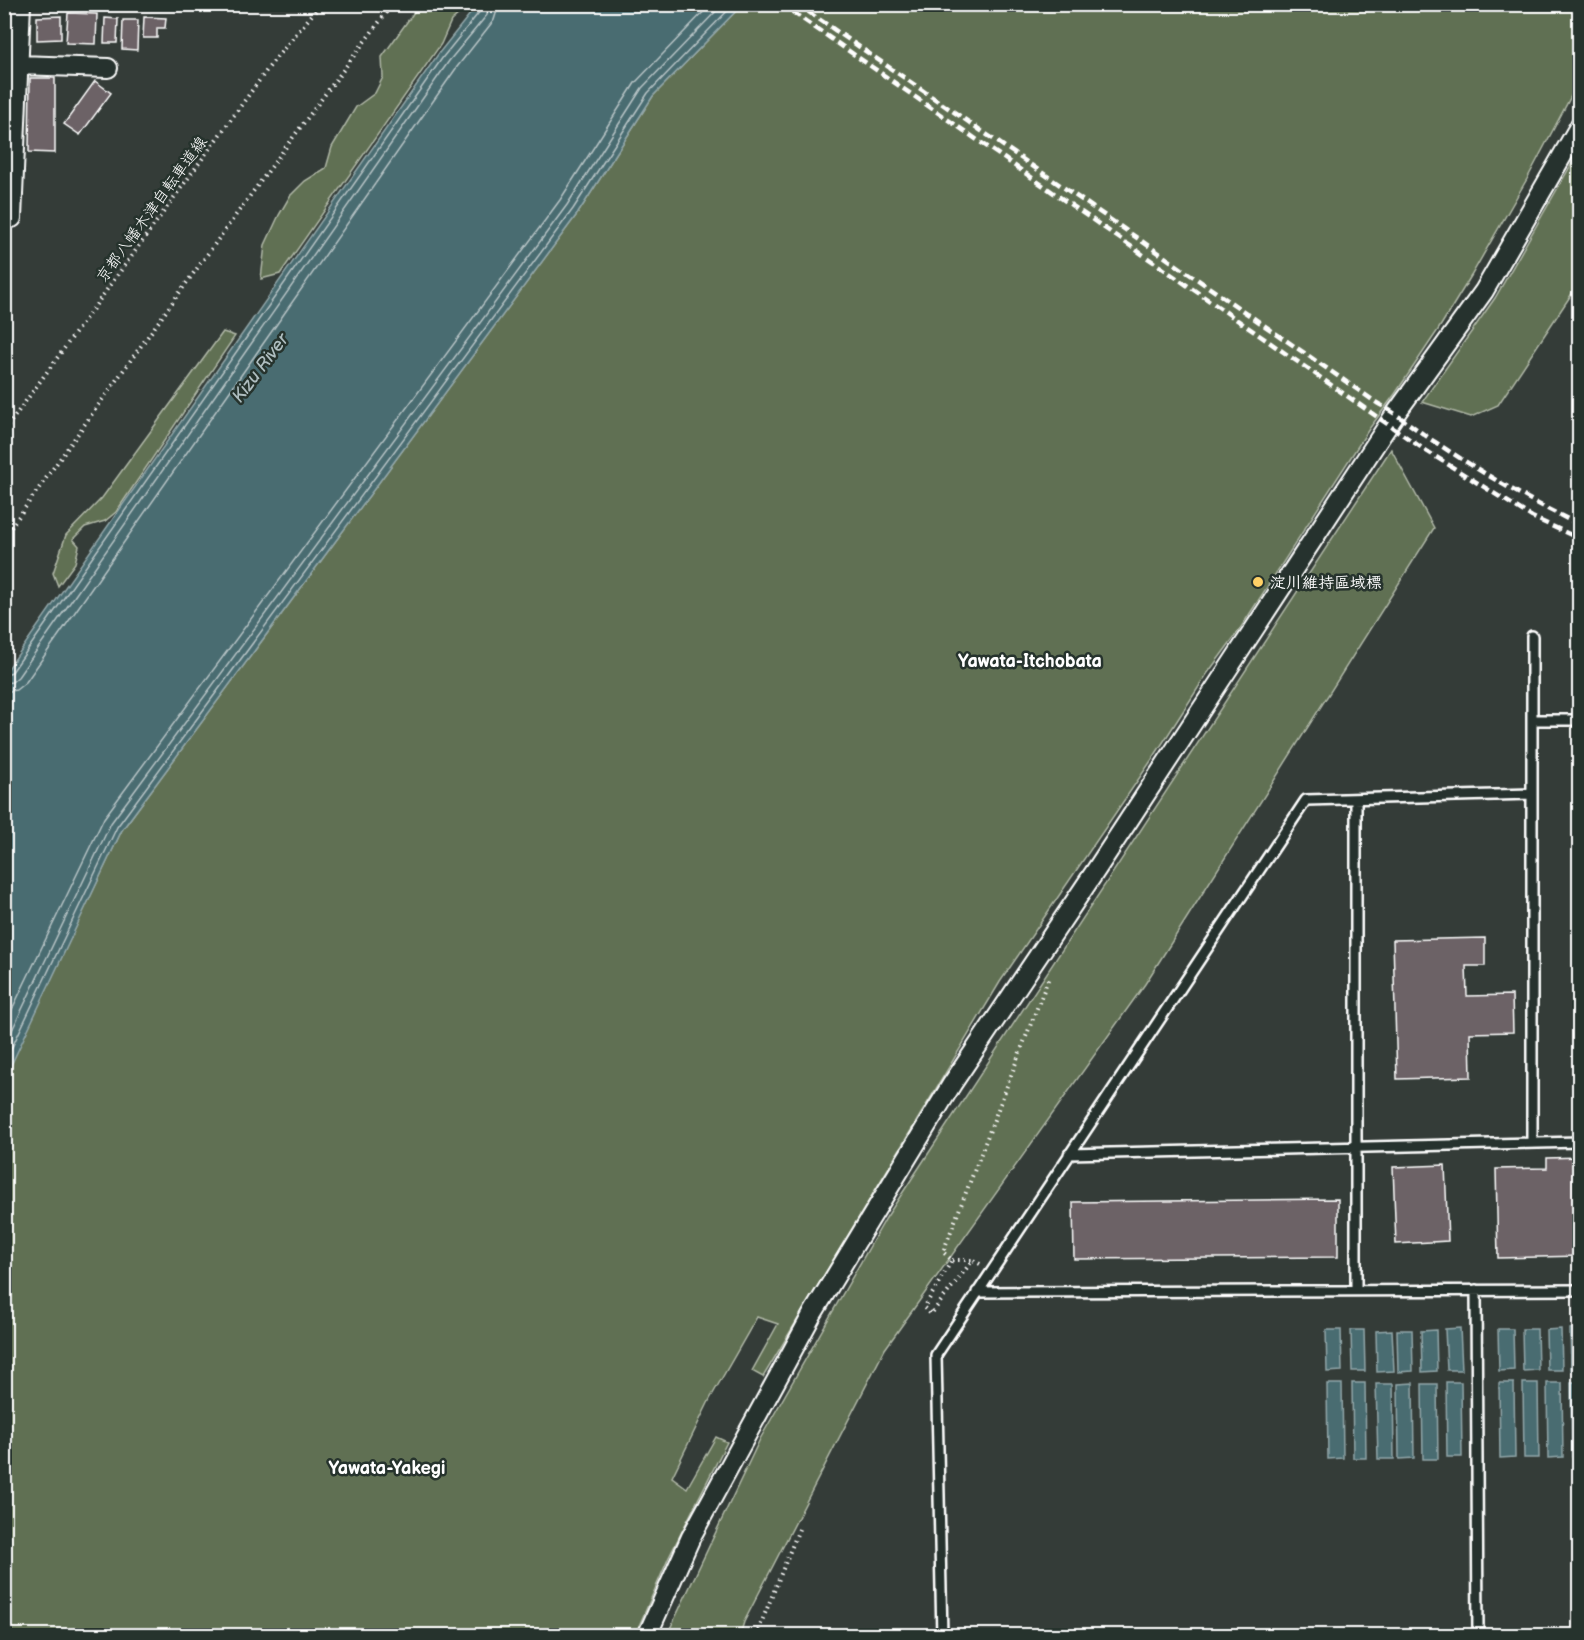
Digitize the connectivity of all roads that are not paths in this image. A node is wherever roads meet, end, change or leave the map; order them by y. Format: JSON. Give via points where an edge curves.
{"nodes":[{"id":1,"x":21,"y":4,"type":"edge"},
{"id":2,"x":19,"y":65,"type":"junction"},
{"id":3,"x":108,"y":68,"type":"dead end"},
{"id":4,"x":1580,"y":125,"type":"edge"},
{"id":5,"x":4,"y":218,"type":"edge"},
{"id":6,"x":1532,"y":636,"type":"dead end"},
{"id":7,"x":1532,"y":720,"type":"junction"},
{"id":8,"x":1580,"y":720,"type":"edge"},
{"id":9,"x":1532,"y":794,"type":"junction"},
{"id":10,"x":1356,"y":799,"type":"junction"},
{"id":11,"x":1580,"y":1142,"type":"edge"},
{"id":12,"x":1532,"y":1143,"type":"junction"},
{"id":13,"x":1356,"y":1148,"type":"junction"},
{"id":14,"x":1069,"y":1154,"type":"junction"},
{"id":15,"x":1356,"y":1290,"type":"junction"},
{"id":16,"x":1476,"y":1290,"type":"junction"},
{"id":17,"x":1580,"y":1290,"type":"edge"},
{"id":18,"x":977,"y":1292,"type":"junction"},
{"id":19,"x":647,"y":1635,"type":"edge"},
{"id":20,"x":942,"y":1635,"type":"edge"},
{"id":21,"x":1478,"y":1635,"type":"edge"}],
"edges":[{"from":1,"to":2,"type":"street"},
{"from":2,"to":3,"type":"street"},
{"from":2,"to":5,"type":"street","via":[[12,218]]},
{"from":4,"to":19,"type":"street","via":[[1484,291],[1396,413],[952,1084],[813,1313],[691,1537]]},
{"from":6,"to":7,"type":"lane"},
{"from":7,"to":8,"type":"lane"},
{"from":7,"to":9,"type":"lane"},
{"from":9,"to":10,"type":"lane"},
{"from":9,"to":12,"type":"lane"},
{"from":10,"to":13,"type":"lane"},
{"from":10,"to":14,"type":"lane","via":[[1306,800]]},
{"from":11,"to":12,"type":"lane"},
{"from":12,"to":13,"type":"lane"},
{"from":13,"to":14,"type":"lane"},
{"from":13,"to":15,"type":"lane"},
{"from":14,"to":18,"type":"lane"},
{"from":15,"to":16,"type":"lane"},
{"from":15,"to":18,"type":"lane"},
{"from":16,"to":17,"type":"lane"},
{"from":16,"to":21,"type":"lane"},
{"from":18,"to":20,"type":"lane","via":[[936,1355]]}]}
